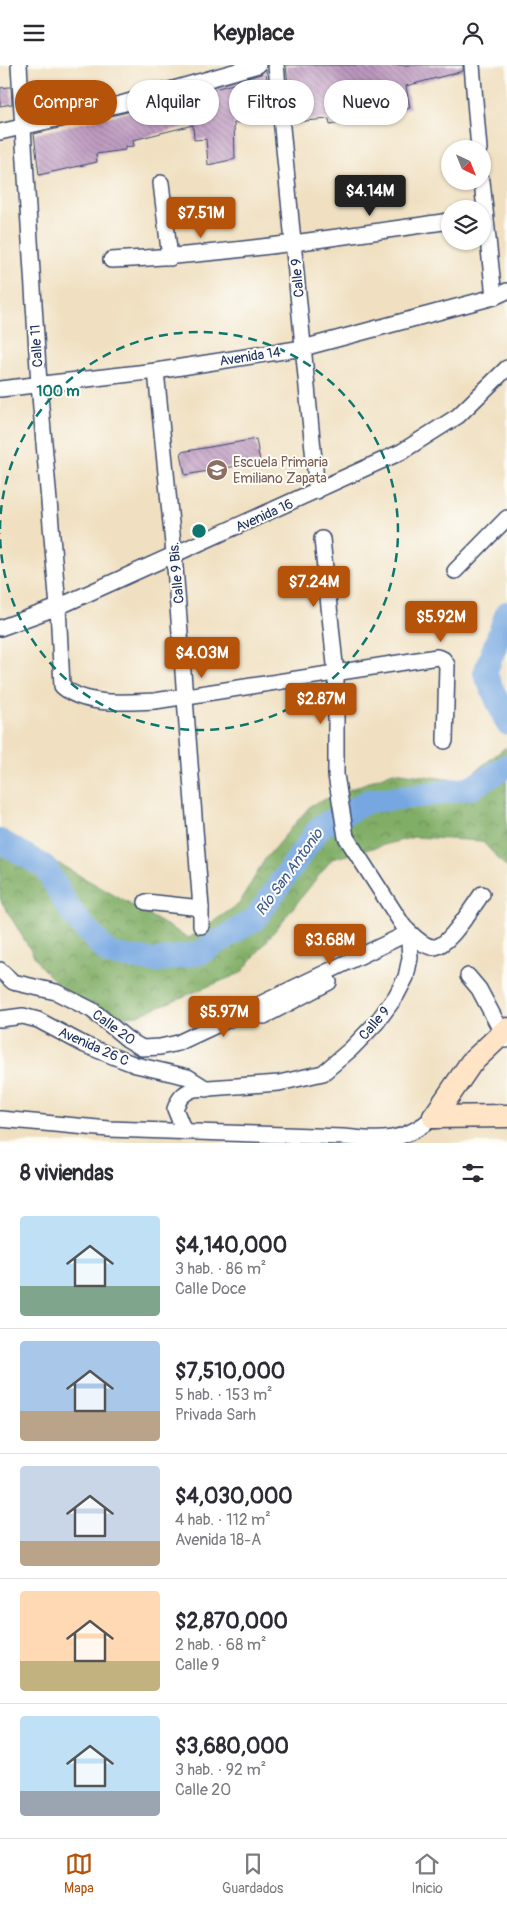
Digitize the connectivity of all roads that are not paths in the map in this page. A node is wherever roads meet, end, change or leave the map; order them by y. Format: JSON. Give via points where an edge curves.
{"nodes":[{"id":1,"x":19,"y":65,"type":"edge"},
{"id":2,"x":258,"y":65,"type":"edge"},
{"id":3,"x":276,"y":65,"type":"edge"},
{"id":4,"x":472,"y":65,"type":"edge"},
{"id":5,"x":20,"y":80,"type":"edge"},
{"id":6,"x":117,"y":105,"type":"edge"},
{"id":7,"x":22,"y":125,"type":"joint"},
{"id":8,"x":0,"y":132,"type":"edge"},
{"id":9,"x":478,"y":140,"type":"edge"},
{"id":10,"x":161,"y":183,"type":"dead end"},
{"id":11,"x":441,"y":222,"type":"edge"},
{"id":12,"x":294,"y":243,"type":"junction"},
{"id":13,"x":491,"y":248,"type":"edge"},
{"id":14,"x":170,"y":258,"type":"junction"},
{"id":15,"x":111,"y":260,"type":"dead end"},
{"id":16,"x":501,"y":294,"type":"edge"},
{"id":17,"x":302,"y":348,"type":"junction"},
{"id":18,"x":156,"y":371,"type":"junction"},
{"id":19,"x":506,"y":371,"type":"edge"},
{"id":20,"x":39,"y":384,"type":"junction"},
{"id":21,"x":0,"y":389,"type":"edge"},
{"id":22,"x":317,"y":491,"type":"junction"},
{"id":23,"x":507,"y":518,"type":"edge"},
{"id":24,"x":322,"y":539,"type":"dead end"},
{"id":25,"x":174,"y":554,"type":"junction"},
{"id":26,"x":455,"y":571,"type":"dead end"},
{"id":27,"x":58,"y":607,"type":"junction"},
{"id":28,"x":0,"y":628,"type":"edge"},
{"id":29,"x":336,"y":674,"type":"junction"},
{"id":30,"x":186,"y":697,"type":"junction"},
{"id":31,"x":445,"y":741,"type":"dead end"},
{"id":32,"x":482,"y":894,"type":"dead end"},
{"id":33,"x":146,"y":902,"type":"dead end"},
{"id":34,"x":201,"y":908,"type":"junction"},
{"id":35,"x":201,"y":926,"type":"dead end"},
{"id":36,"x":406,"y":934,"type":"junction"},
{"id":37,"x":0,"y":971,"type":"edge"},
{"id":38,"x":468,"y":976,"type":"dead end"},
{"id":39,"x":264,"y":1016,"type":"dead end"},
{"id":40,"x":0,"y":1019,"type":"edge"},
{"id":41,"x":505,"y":1035,"type":"edge"},
{"id":42,"x":207,"y":1089,"type":"junction"},
{"id":43,"x":507,"y":1117,"type":"edge"},
{"id":44,"x":0,"y":1119,"type":"edge"},
{"id":45,"x":425,"y":1130,"type":"edge"},
{"id":46,"x":108,"y":1136,"type":"edge"},
{"id":47,"x":183,"y":1137,"type":"edge"},
{"id":48,"x":268,"y":1139,"type":"edge"},
{"id":49,"x":342,"y":1140,"type":"edge"}],
"edges":[{"from":1,"to":5,"type":"street","name":"Calle 11"},
{"from":2,"to":6,"type":"street"},
{"from":3,"to":12,"type":"street","name":"Calle 9"},
{"from":4,"to":9,"type":"street"},
{"from":7,"to":8,"type":"street"},
{"from":7,"to":20,"type":"street","name":"Calle 11"},
{"from":10,"to":14,"type":"street"},
{"from":11,"to":12,"type":"street"},
{"from":12,"to":14,"type":"street"},
{"from":12,"to":17,"type":"street","name":"Calle 9"},
{"from":13,"to":16,"type":"street"},
{"from":14,"to":15,"type":"street"},
{"from":16,"to":17,"type":"street","name":"Avenida 14"},
{"from":17,"to":18,"type":"street","name":"Avenida 14"},
{"from":17,"to":22,"type":"street","name":"Calle 9"},
{"from":18,"to":20,"type":"street","name":"Avenida 14"},
{"from":18,"to":25,"type":"street","name":"Calle 9 Bis."},
{"from":19,"to":22,"type":"street","name":"Avenida 16","via":[[458,416],[400,452]]},
{"from":20,"to":21,"type":"street","name":"Avenida 14"},
{"from":20,"to":27,"type":"street","name":"Calle 11"},
{"from":22,"to":25,"type":"street","name":"Avenida 16"},
{"from":23,"to":26,"type":"street"},
{"from":24,"to":29,"type":"street"},
{"from":25,"to":27,"type":"street","name":"Avenida 16"},
{"from":25,"to":30,"type":"street","name":"Calle 9 Bis."},
{"from":27,"to":28,"type":"street","name":"Avenida 16"},
{"from":27,"to":30,"type":"street","name":"Calle 11","via":[[62,686],[76,695],[112,701]]},
{"from":29,"to":30,"type":"street"},
{"from":29,"to":31,"type":"street","via":[[437,657],[442,659],[446,665]]},
{"from":29,"to":36,"type":"street","via":[[336,775],[346,837]]},
{"from":30,"to":34,"type":"street","name":"Calle 9 Bis."},
{"from":32,"to":36,"type":"street","via":[[442,945],[428,946]]},
{"from":33,"to":34,"type":"street"},
{"from":34,"to":35,"type":"street","name":"Calle 9 Bis."},
{"from":36,"to":37,"type":"street","name":"Calle 20","via":[[178,1043],[160,1047],[142,1047],[92,1010],[56,992],[13,983]]},
{"from":36,"to":39,"type":"street"},
{"from":36,"to":42,"type":"street","name":"Calle 9","via":[[410,958],[406,977],[396,996],[358,1042],[323,1073],[292,1081]]},
{"from":38,"to":41,"type":"street"},
{"from":40,"to":42,"type":"street","name":"Avenida 26 C","via":[[23,1017],[38,1020],[93,1048],[136,1065],[188,1077]]},
{"from":41,"to":45,"type":"street","via":[[471,1063]]},
{"from":42,"to":47,"type":"street","name":"Calle 9","via":[[185,1092],[179,1099],[175,1109]]},
{"from":43,"to":45,"type":"street"},
{"from":44,"to":46,"type":"street"},
{"from":45,"to":49,"type":"street","via":[[400,1140]]},
{"from":46,"to":47,"type":"street"},
{"from":47,"to":48,"type":"street"},
{"from":48,"to":49,"type":"street"}]}
